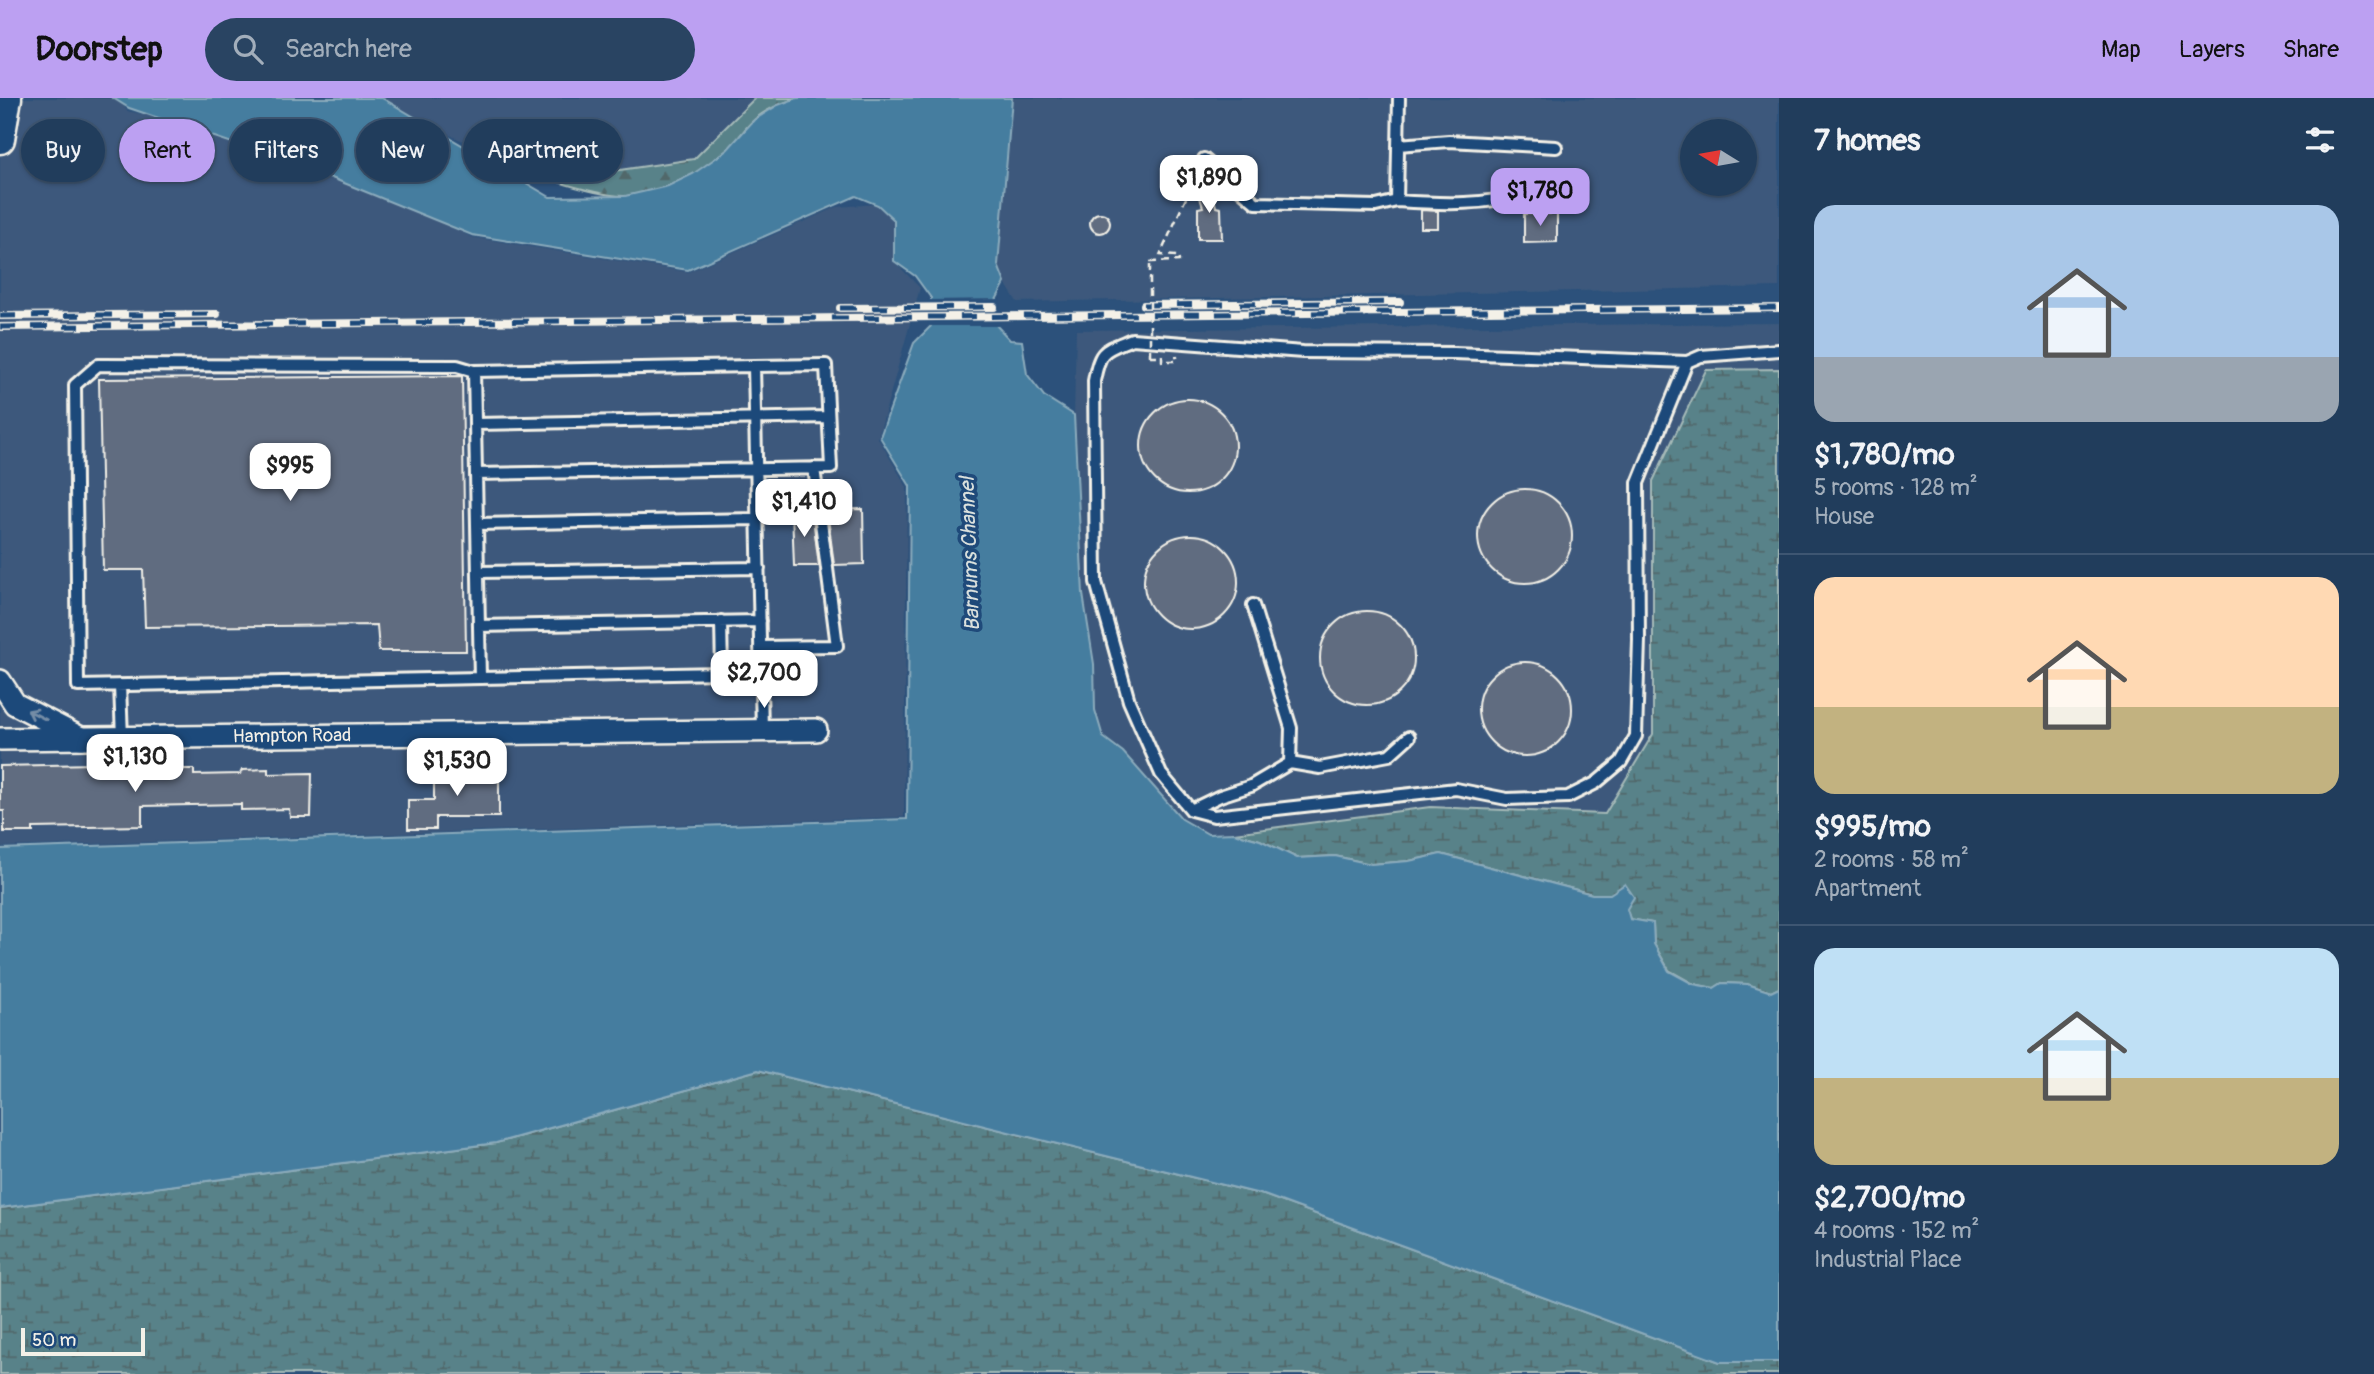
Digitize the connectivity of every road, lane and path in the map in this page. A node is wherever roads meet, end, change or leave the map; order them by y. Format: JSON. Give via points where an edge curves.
{"nodes":[{"id":1,"x":7,"y":98,"type":"edge"},
{"id":2,"x":1399,"y":98,"type":"edge"},
{"id":3,"x":0,"y":139,"type":"edge"},
{"id":4,"x":1398,"y":145,"type":"junction"},
{"id":5,"x":1556,"y":147,"type":"dead end"},
{"id":6,"x":1203,"y":159,"type":"joint"},
{"id":7,"x":1531,"y":192,"type":"dead end"},
{"id":8,"x":1397,"y":201,"type":"junction"},
{"id":9,"x":1779,"y":350,"type":"edge"},
{"id":10,"x":1162,"y":361,"type":"dead end"},
{"id":11,"x":1687,"y":362,"type":"junction"},
{"id":12,"x":754,"y":366,"type":"junction"},
{"id":13,"x":474,"y":371,"type":"junction"},
{"id":14,"x":828,"y":417,"type":"junction"},
{"id":15,"x":755,"y":419,"type":"junction"},
{"id":16,"x":475,"y":424,"type":"junction"},
{"id":17,"x":814,"y":468,"type":"junction"},
{"id":18,"x":756,"y":470,"type":"junction"},
{"id":19,"x":476,"y":474,"type":"junction"},
{"id":20,"x":757,"y":519,"type":"junction"},
{"id":21,"x":477,"y":524,"type":"junction"},
{"id":22,"x":759,"y":568,"type":"junction"},
{"id":23,"x":478,"y":572,"type":"junction"},
{"id":24,"x":1253,"y":605,"type":"dead end"},
{"id":25,"x":721,"y":621,"type":"junction"},
{"id":26,"x":760,"y":621,"type":"junction"},
{"id":27,"x":479,"y":626,"type":"junction"},
{"id":28,"x":760,"y":647,"type":"junction"},
{"id":29,"x":480,"y":678,"type":"junction"},
{"id":30,"x":0,"y":681,"type":"edge"},
{"id":31,"x":120,"y":685,"type":"junction"},
{"id":32,"x":816,"y":730,"type":"dead end"},
{"id":33,"x":762,"y":731,"type":"junction"},
{"id":34,"x":1409,"y":737,"type":"dead end"},
{"id":35,"x":122,"y":738,"type":"junction"},
{"id":36,"x":0,"y":739,"type":"edge"},
{"id":37,"x":83,"y":739,"type":"junction"},
{"id":38,"x":1290,"y":763,"type":"junction"},
{"id":39,"x":1191,"y":810,"type":"junction"}],
"edges":[{"from":1,"to":3,"type":"main road"},
{"from":2,"to":4,"type":"lane"},
{"from":4,"to":5,"type":"lane","via":[[1449,141]]},
{"from":4,"to":8,"type":"lane"},
{"from":6,"to":8,"type":"lane","via":[[1256,204],[1376,206]]},
{"from":6,"to":10,"type":"path","bridge":true,"via":[[1160,256],[1178,256],[1179,261],[1150,262],[1150,356],[1177,357],[1177,361]]},
{"from":7,"to":8,"type":"lane","via":[[1505,200]]},
{"from":9,"to":11,"type":"lane","via":[[1702,356]]},
{"from":11,"to":39,"type":"lane","via":[[1638,483],[1636,736],[1620,762],[1596,783],[1568,797],[1507,799],[1456,789],[1214,817]]},
{"from":11,"to":39,"type":"lane","via":[[1303,352],[1132,339],[1098,358],[1094,381],[1096,582],[1129,701],[1161,774]]},
{"from":12,"to":13,"type":"lane"},
{"from":12,"to":14,"type":"lane","via":[[826,365]]},
{"from":12,"to":15,"type":"lane"},
{"from":13,"to":16,"type":"lane"},
{"from":13,"to":31,"type":"lane","via":[[457,366],[97,365],[75,385],[78,686]]},
{"from":14,"to":15,"type":"lane"},
{"from":14,"to":17,"type":"lane","via":[[831,468]]},
{"from":15,"to":16,"type":"lane"},
{"from":15,"to":18,"type":"lane"},
{"from":16,"to":19,"type":"lane"},
{"from":17,"to":18,"type":"lane"},
{"from":17,"to":28,"type":"lane","via":[[838,646]]},
{"from":18,"to":19,"type":"lane"},
{"from":18,"to":20,"type":"lane"},
{"from":19,"to":21,"type":"lane"},
{"from":20,"to":21,"type":"lane"},
{"from":20,"to":22,"type":"lane"},
{"from":21,"to":23,"type":"lane"},
{"from":22,"to":23,"type":"lane"},
{"from":22,"to":26,"type":"lane"},
{"from":23,"to":27,"type":"lane"},
{"from":24,"to":38,"type":"lane","via":[[1291,727]]},
{"from":25,"to":26,"type":"lane"},
{"from":25,"to":27,"type":"lane"},
{"from":25,"to":29,"type":"lane","via":[[722,673]]},
{"from":26,"to":28,"type":"lane"},
{"from":27,"to":29,"type":"lane"},
{"from":28,"to":33,"type":"lane"},
{"from":29,"to":31,"type":"lane"},
{"from":37,"to":30,"type":"street","name":"Hampton Road","one_way":true,"via":[[15,704]]},
{"from":31,"to":35,"type":"lane"},
{"from":32,"to":33,"type":"street","name":"Hampton Road"},
{"from":33,"to":35,"type":"street","name":"Hampton Road"},
{"from":34,"to":38,"type":"lane","via":[[1389,755],[1320,768]]},
{"from":35,"to":37,"type":"street","name":"Hampton Road"},
{"from":36,"to":37,"type":"street","name":"Hampton Road"},
{"from":38,"to":39,"type":"lane","via":[[1251,786]]}]}
